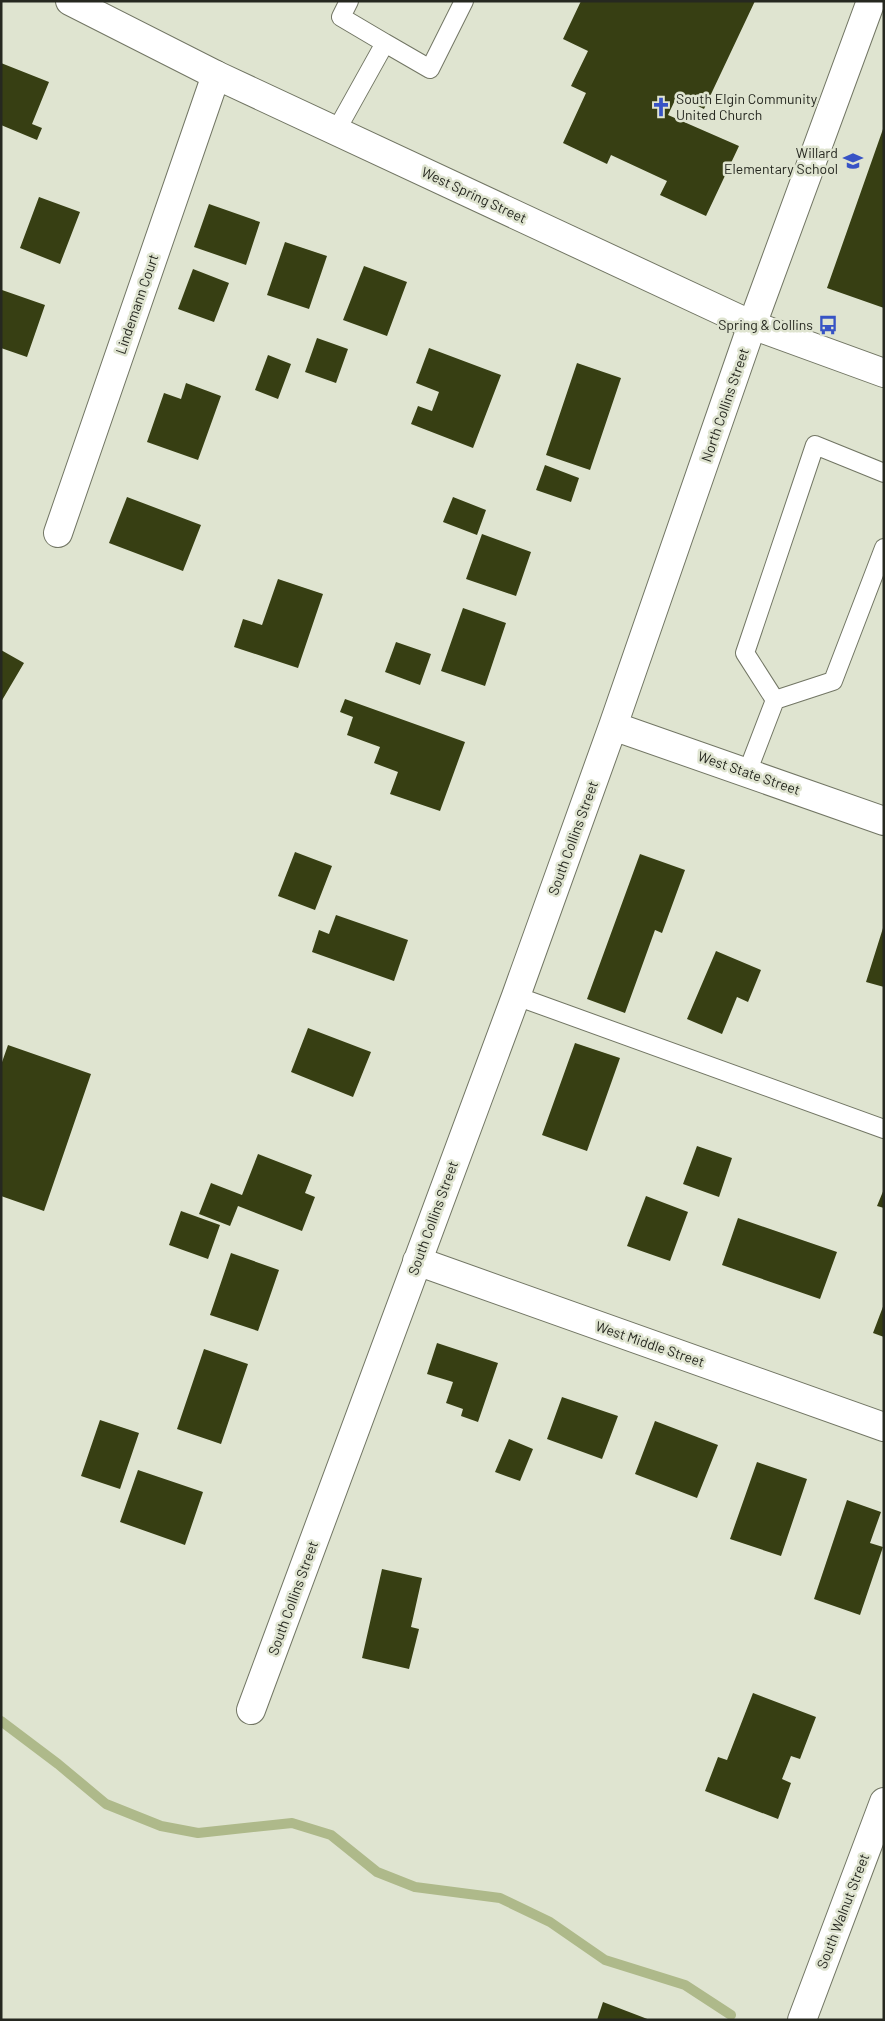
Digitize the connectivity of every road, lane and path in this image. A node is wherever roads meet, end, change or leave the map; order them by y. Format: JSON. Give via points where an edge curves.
{"nodes":[{"id":1,"x":70,"y":1,"type":"edge"},
{"id":2,"x":349,"y":1,"type":"edge"},
{"id":3,"x":464,"y":1,"type":"edge"},
{"id":4,"x":870,"y":1,"type":"edge"},
{"id":5,"x":385,"y":43,"type":"junction"},
{"id":6,"x":216,"y":75,"type":"junction"},
{"id":7,"x":336,"y":131,"type":"junction"},
{"id":8,"x":752,"y":325,"type":"junction"},
{"id":9,"x":884,"y":373,"type":"edge"},
{"id":10,"x":884,"y":472,"type":"edge"},
{"id":11,"x":58,"y":532,"type":"dead end"},
{"id":12,"x":884,"y":548,"type":"edge"},
{"id":13,"x":775,"y":700,"type":"junction"},
{"id":14,"x":613,"y":726,"type":"junction"},
{"id":15,"x":747,"y":773,"type":"junction"},
{"id":16,"x":884,"y":821,"type":"edge"},
{"id":17,"x":516,"y":996,"type":"junction"},
{"id":18,"x":884,"y":1129,"type":"edge"},
{"id":19,"x":417,"y":1261,"type":"junction"},
{"id":20,"x":884,"y":1426,"type":"edge"},
{"id":21,"x":251,"y":1710,"type":"dead end"},
{"id":22,"x":884,"y":1802,"type":"edge"},
{"id":23,"x":802,"y":2020,"type":"edge"}],
"edges":[{"from":1,"to":6,"type":"street","name":"West Spring Street"},
{"from":2,"to":5,"type":"lane","via":[[341,17]]},
{"from":3,"to":5,"type":"lane","via":[[430,69]]},
{"from":4,"to":8,"type":"street","name":"North Collins Street"},
{"from":5,"to":7,"type":"lane"},
{"from":6,"to":7,"type":"street","name":"West Spring Street"},
{"from":6,"to":11,"type":"street","name":"Lindemann Court"},
{"from":7,"to":8,"type":"street","name":"West Spring Street"},
{"from":8,"to":9,"type":"street","name":"West Spring Street"},
{"from":8,"to":14,"type":"street","name":"North Collins Street"},
{"from":10,"to":13,"type":"lane","via":[[815,445],[744,653]]},
{"from":12,"to":13,"type":"lane","via":[[833,681]]},
{"from":13,"to":15,"type":"lane"},
{"from":14,"to":15,"type":"street","name":"West State Street"},
{"from":14,"to":17,"type":"street","name":"South Collins Street"},
{"from":15,"to":16,"type":"street","name":"West State Street"},
{"from":17,"to":18,"type":"lane"},
{"from":17,"to":19,"type":"street","name":"South Collins Street"},
{"from":19,"to":20,"type":"street","name":"West Middle Street"},
{"from":19,"to":21,"type":"street","name":"South Collins Street"},
{"from":22,"to":23,"type":"street","name":"South Walnut Street"}]}
